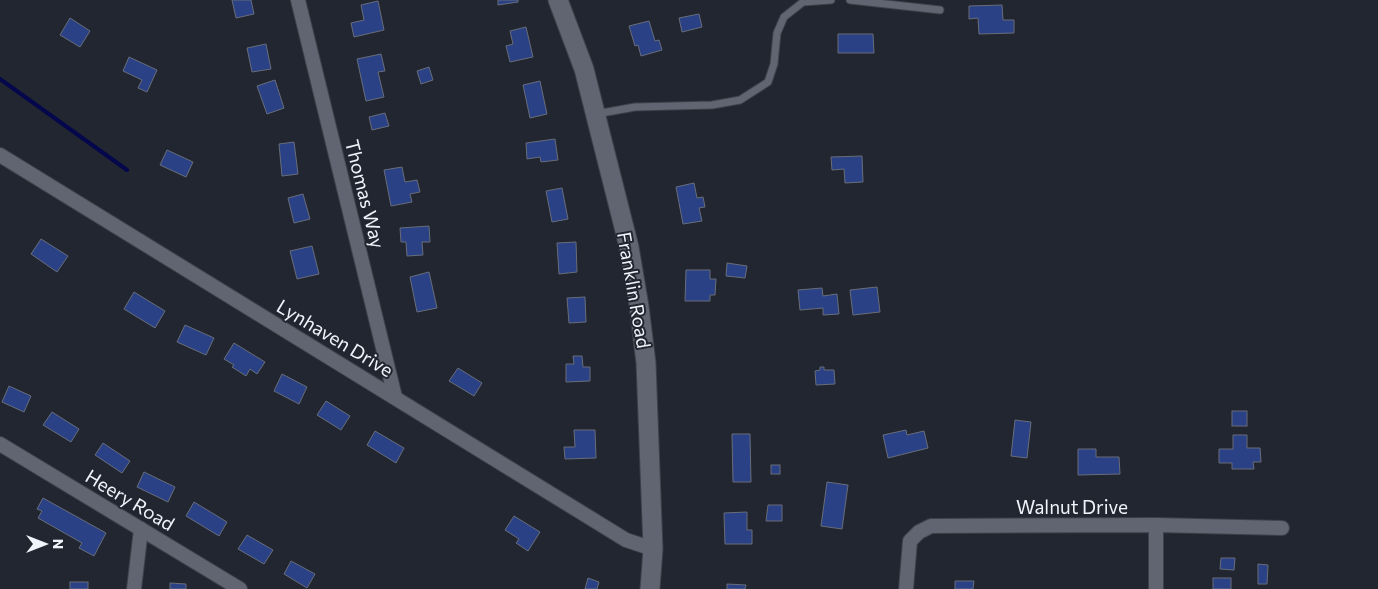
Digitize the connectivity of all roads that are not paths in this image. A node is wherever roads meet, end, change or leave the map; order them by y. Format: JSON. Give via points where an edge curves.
{"nodes":[{"id":1,"x":298,"y":0,"type":"edge"},
{"id":2,"x":558,"y":0,"type":"edge"},
{"id":3,"x":831,"y":0,"type":"edge"},
{"id":4,"x":850,"y":0,"type":"edge"},
{"id":5,"x":940,"y":10,"type":"dead end"},
{"id":6,"x":596,"y":114,"type":"junction"},
{"id":7,"x":0,"y":155,"type":"edge"},
{"id":8,"x":395,"y":397,"type":"junction"},
{"id":9,"x":0,"y":444,"type":"edge"},
{"id":10,"x":1156,"y":525,"type":"junction"},
{"id":11,"x":1282,"y":528,"type":"dead end"},
{"id":12,"x":141,"y":529,"type":"junction"},
{"id":13,"x":653,"y":549,"type":"junction"},
{"id":14,"x":906,"y":587,"type":"edge"},
{"id":15,"x":134,"y":589,"type":"edge"},
{"id":16,"x":240,"y":589,"type":"edge"},
{"id":17,"x":650,"y":589,"type":"edge"},
{"id":18,"x":1156,"y":589,"type":"edge"}],
"edges":[{"from":1,"to":8,"type":"street","name":"Thomas Way"},
{"from":2,"to":6,"type":"main road","name":"Franklin Road","via":[[584,70]]},
{"from":3,"to":6,"type":"lane","via":[[803,2],[784,17],[777,32],[774,64],[768,82],[740,100],[712,105],[635,106]]},
{"from":4,"to":5,"type":"lane"},
{"from":6,"to":13,"type":"main road","name":"Franklin Road","via":[[629,247],[644,344]]},
{"from":7,"to":8,"type":"street","name":"Lynhaven Drive"},
{"from":8,"to":13,"type":"street","name":"Lynhaven Drive","via":[[626,540]]},
{"from":9,"to":12,"type":"street","name":"Heery Road"},
{"from":10,"to":11,"type":"street","name":"Walnut Drive"},
{"from":10,"to":14,"type":"street","name":"Walnut Drive","via":[[931,526],[910,541]]},
{"from":10,"to":18,"type":"street"},
{"from":12,"to":15,"type":"street"},
{"from":12,"to":16,"type":"street","name":"Heery Road"},
{"from":13,"to":17,"type":"main road","name":"Franklin Road"}]}
